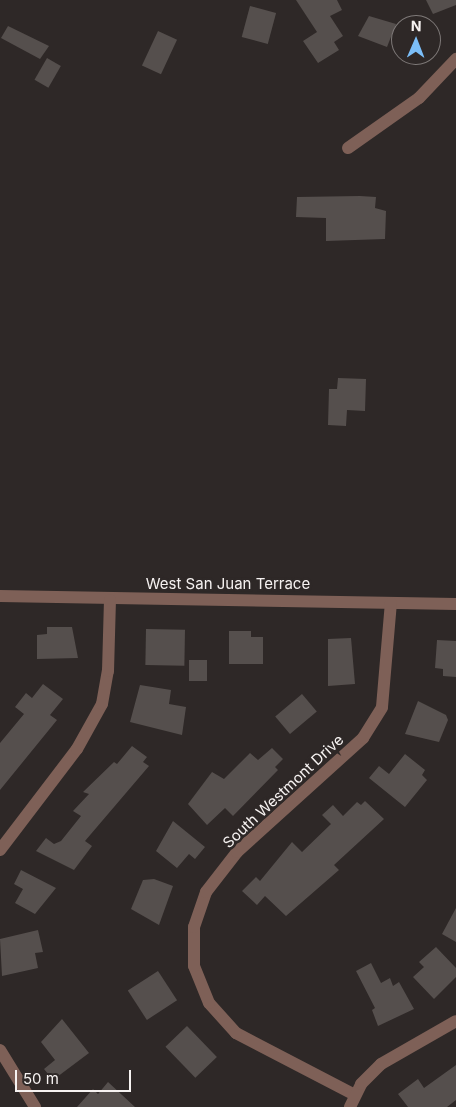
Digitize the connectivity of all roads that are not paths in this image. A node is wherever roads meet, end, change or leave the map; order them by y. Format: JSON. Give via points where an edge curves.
{"nodes":[{"id":1,"x":456,"y":59,"type":"edge"},
{"id":2,"x":348,"y":148,"type":"dead end"},
{"id":3,"x":0,"y":596,"type":"edge"},
{"id":4,"x":110,"y":600,"type":"junction"},
{"id":5,"x":391,"y":603,"type":"junction"},
{"id":6,"x":456,"y":604,"type":"edge"},
{"id":7,"x":0,"y":850,"type":"edge"},
{"id":8,"x":456,"y":1021,"type":"edge"},
{"id":9,"x":0,"y":1050,"type":"edge"},
{"id":10,"x":353,"y":1101,"type":"edge"},
{"id":11,"x":35,"y":1107,"type":"edge"}],
"edges":[{"from":1,"to":2,"type":"street","via":[[419,98]]},
{"from":3,"to":4,"type":"street","name":"West San Juan Terrace"},
{"from":4,"to":5,"type":"street","name":"West San Juan Terrace"},
{"from":4,"to":7,"type":"street","via":[[108,671],[102,704],[77,749]]},
{"from":5,"to":6,"type":"street","name":"West San Juan Terrace"},
{"from":5,"to":10,"type":"street","name":"South Westmont Drive","via":[[382,707],[363,738],[237,852],[206,892],[194,927],[194,966],[209,1003],[236,1034]]},
{"from":8,"to":10,"type":"street","via":[[381,1064]]},
{"from":9,"to":11,"type":"street"}]}
